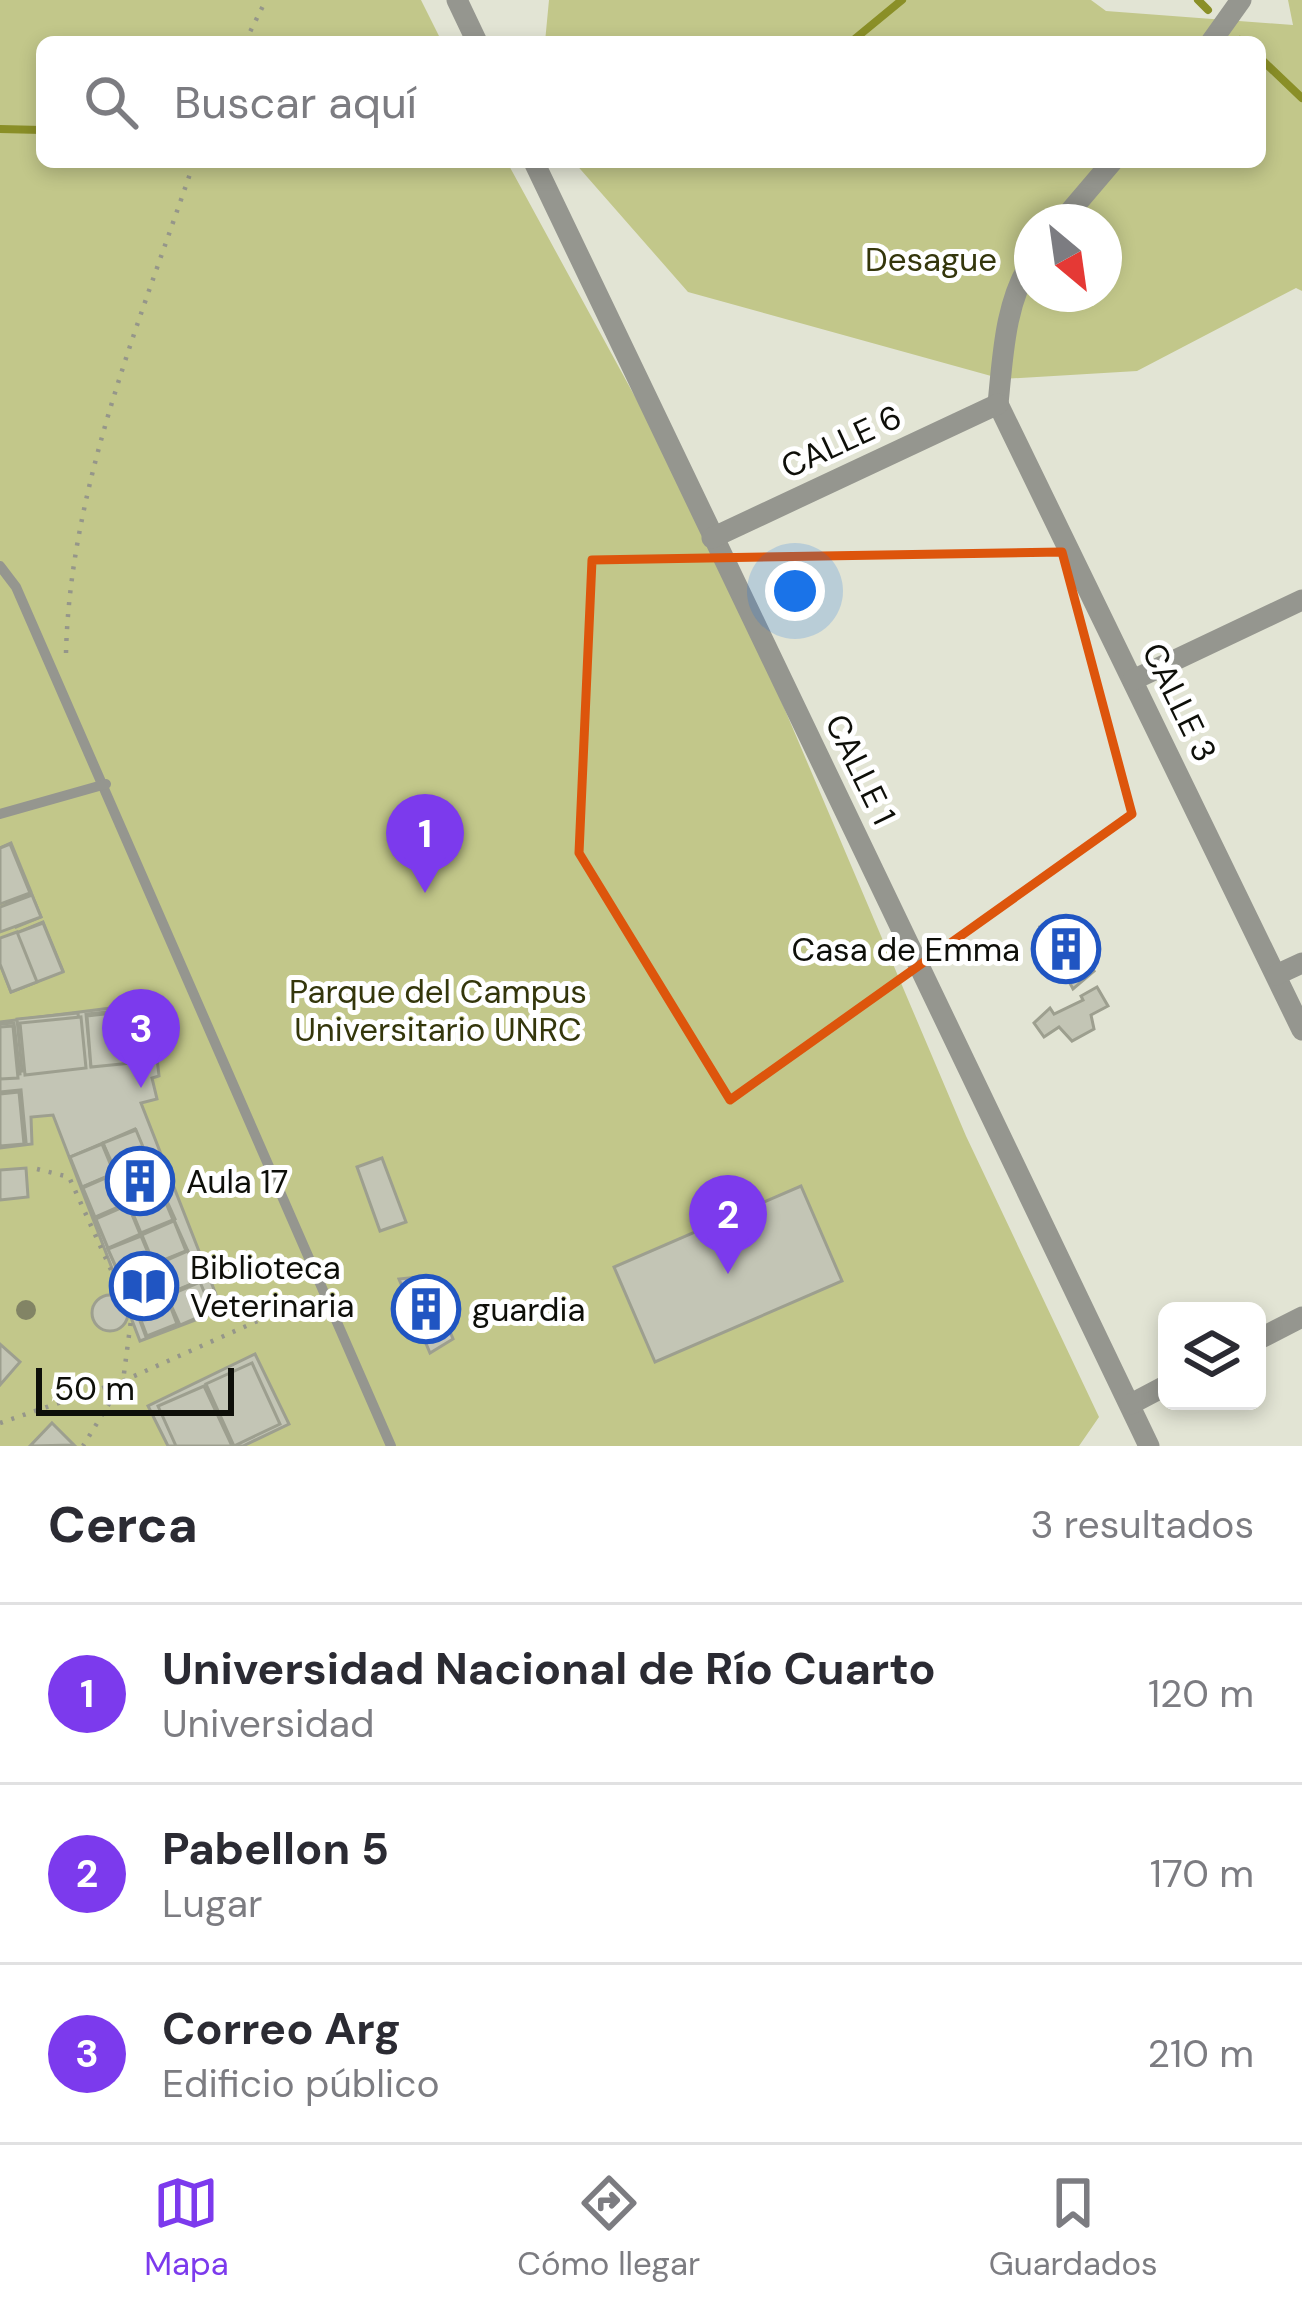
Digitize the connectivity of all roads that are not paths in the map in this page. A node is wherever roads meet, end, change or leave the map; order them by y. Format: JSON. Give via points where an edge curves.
{"nodes":[{"id":1,"x":457,"y":0,"type":"edge"},
{"id":2,"x":1241,"y":0,"type":"edge"},
{"id":3,"x":474,"y":36,"type":"edge"},
{"id":4,"x":1215,"y":36,"type":"edge"},
{"id":5,"x":537,"y":168,"type":"edge"},
{"id":6,"x":1107,"y":168,"type":"edge"},
{"id":7,"x":1076,"y":204,"type":"edge"},
{"id":8,"x":1014,"y":297,"type":"edge"},
{"id":9,"x":998,"y":404,"type":"junction"},
{"id":10,"x":712,"y":538,"type":"junction"},
{"id":11,"x":0,"y":566,"type":"edge"},
{"id":12,"x":1302,"y":600,"type":"edge"},
{"id":13,"x":1132,"y":680,"type":"junction"},
{"id":14,"x":106,"y":784,"type":"junction"},
{"id":15,"x":0,"y":814,"type":"edge"},
{"id":16,"x":1302,"y":963,"type":"edge"},
{"id":17,"x":1276,"y":975,"type":"junction"},
{"id":18,"x":1302,"y":1030,"type":"edge"},
{"id":19,"x":1302,"y":1317,"type":"edge"},
{"id":20,"x":1266,"y":1335,"type":"edge"},
{"id":21,"x":1158,"y":1390,"type":"edge"},
{"id":22,"x":1131,"y":1403,"type":"junction"},
{"id":23,"x":392,"y":1446,"type":"edge"},
{"id":24,"x":1133,"y":1446,"type":"edge"},
{"id":25,"x":1149,"y":1446,"type":"edge"}],
"edges":[{"from":1,"to":3,"type":"street"},
{"from":2,"to":4,"type":"street"},
{"from":5,"to":10,"type":"street","name":"CALLE 1"},
{"from":6,"to":7,"type":"street"},
{"from":8,"to":9,"type":"street"},
{"from":9,"to":10,"type":"street","name":"CALLE 6"},
{"from":9,"to":13,"type":"street","name":"CALLE 3"},
{"from":10,"to":22,"type":"street","name":"CALLE 1"},
{"from":11,"to":14,"type":"lane"},
{"from":12,"to":13,"type":"street"},
{"from":13,"to":17,"type":"street","name":"CALLE 3"},
{"from":14,"to":15,"type":"lane"},
{"from":14,"to":23,"type":"lane"},
{"from":16,"to":17,"type":"street"},
{"from":17,"to":18,"type":"street","name":"CALLE 3"},
{"from":19,"to":20,"type":"street"},
{"from":21,"to":22,"type":"street"},
{"from":22,"to":24,"type":"street","name":"CALLE 1"},
{"from":22,"to":25,"type":"street","name":"CALLE 1"}]}
